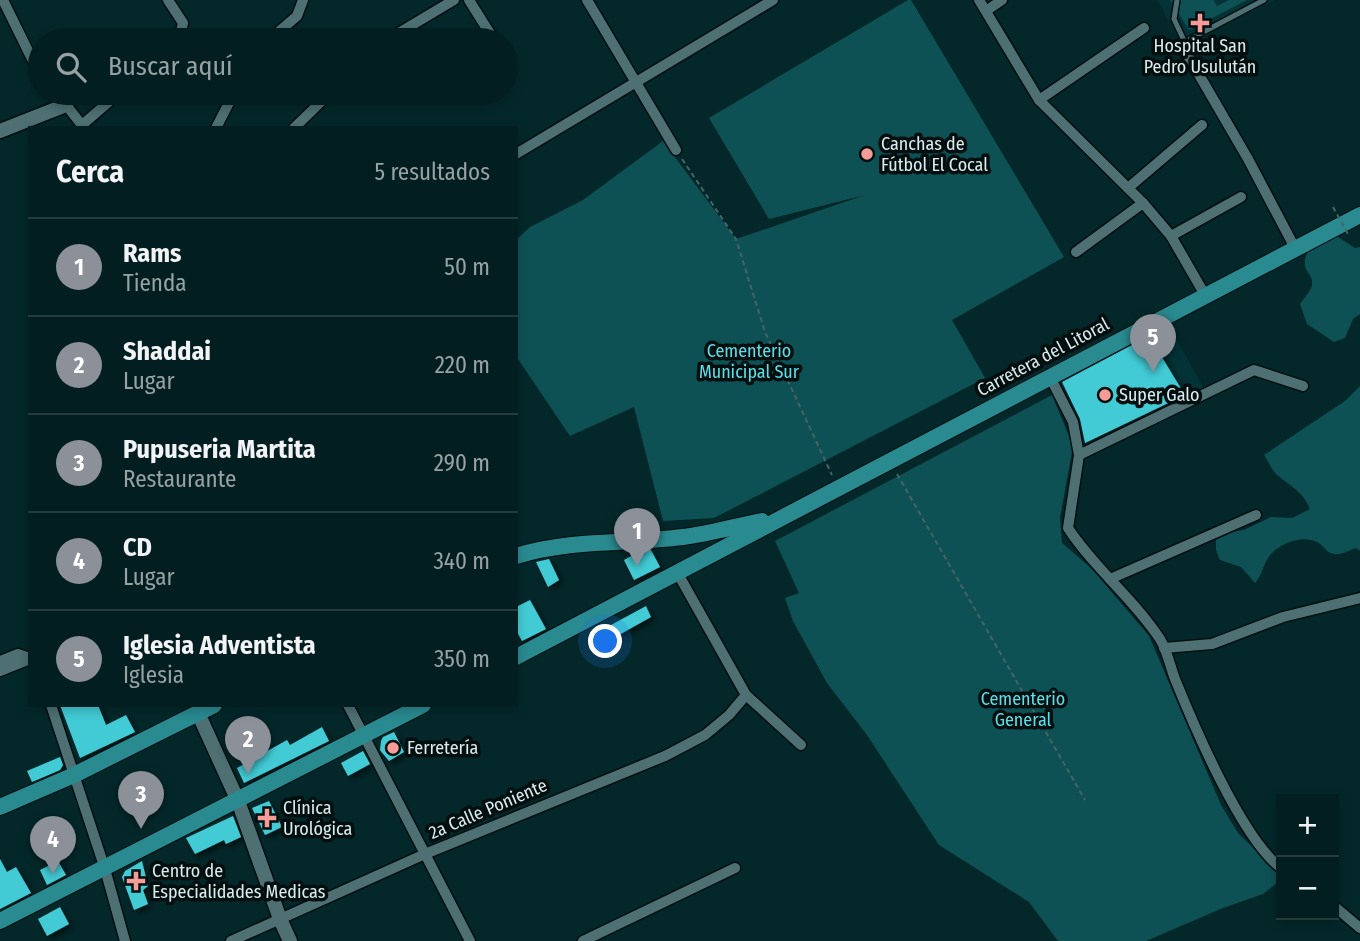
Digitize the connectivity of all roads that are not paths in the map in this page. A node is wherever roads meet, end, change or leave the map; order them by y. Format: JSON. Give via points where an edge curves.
{"nodes":[{"id":1,"x":4,"y":0,"type":"edge"},
{"id":2,"x":168,"y":0,"type":"edge"},
{"id":3,"x":303,"y":0,"type":"edge"},
{"id":4,"x":454,"y":0,"type":"edge"},
{"id":5,"x":469,"y":0,"type":"edge"},
{"id":6,"x":587,"y":0,"type":"edge"},
{"id":7,"x":774,"y":0,"type":"edge"},
{"id":8,"x":979,"y":0,"type":"edge"},
{"id":9,"x":1002,"y":0,"type":"edge"},
{"id":10,"x":1177,"y":0,"type":"edge"},
{"id":11,"x":1264,"y":0,"type":"edge"},
{"id":12,"x":986,"y":11,"type":"junction"},
{"id":13,"x":182,"y":28,"type":"edge"},
{"id":14,"x":283,"y":28,"type":"edge"},
{"id":15,"x":407,"y":28,"type":"edge"},
{"id":16,"x":486,"y":28,"type":"edge"},
{"id":17,"x":1143,"y":28,"type":"dead end"},
{"id":18,"x":28,"y":47,"type":"edge"},
{"id":19,"x":1187,"y":47,"type":"junction"},
{"id":20,"x":636,"y":83,"type":"junction"},
{"id":21,"x":1039,"y":100,"type":"junction"},
{"id":22,"x":50,"y":105,"type":"edge"},
{"id":23,"x":66,"y":105,"type":"edge"},
{"id":24,"x":106,"y":105,"type":"edge"},
{"id":25,"x":228,"y":105,"type":"edge"},
{"id":26,"x":318,"y":105,"type":"edge"},
{"id":27,"x":1202,"y":125,"type":"dead end"},
{"id":28,"x":83,"y":126,"type":"edge"},
{"id":29,"x":217,"y":126,"type":"edge"},
{"id":30,"x":296,"y":126,"type":"edge"},
{"id":31,"x":0,"y":131,"type":"edge"},
{"id":32,"x":676,"y":150,"type":"road end"},
{"id":33,"x":518,"y":153,"type":"edge"},
{"id":34,"x":1128,"y":188,"type":"junction"},
{"id":35,"x":1241,"y":197,"type":"dead end"},
{"id":36,"x":1143,"y":203,"type":"junction"},
{"id":37,"x":1360,"y":215,"type":"edge"},
{"id":38,"x":1171,"y":236,"type":"junction"},
{"id":39,"x":1295,"y":248,"type":"junction"},
{"id":40,"x":1076,"y":252,"type":"dead end"},
{"id":41,"x":1205,"y":295,"type":"junction"},
{"id":42,"x":1049,"y":375,"type":"junction"},
{"id":43,"x":1303,"y":386,"type":"dead end"},
{"id":44,"x":1079,"y":455,"type":"junction"},
{"id":45,"x":1256,"y":515,"type":"dead end"},
{"id":46,"x":782,"y":517,"type":"junction"},
{"id":47,"x":684,"y":537,"type":"junction"},
{"id":48,"x":518,"y":555,"type":"edge"},
{"id":49,"x":681,"y":570,"type":"junction"},
{"id":50,"x":1110,"y":579,"type":"junction"},
{"id":51,"x":1360,"y":598,"type":"edge"},
{"id":52,"x":1164,"y":648,"type":"junction"},
{"id":53,"x":518,"y":656,"type":"edge"},
{"id":54,"x":28,"y":657,"type":"edge"},
{"id":55,"x":28,"y":659,"type":"edge"},
{"id":56,"x":0,"y":661,"type":"edge"},
{"id":57,"x":0,"y":671,"type":"edge"},
{"id":58,"x":746,"y":695,"type":"junction"},
{"id":59,"x":52,"y":707,"type":"edge"},
{"id":60,"x":349,"y":707,"type":"edge"},
{"id":61,"x":420,"y":707,"type":"edge"},
{"id":62,"x":196,"y":709,"type":"edge"},
{"id":63,"x":365,"y":736,"type":"junction"},
{"id":64,"x":801,"y":745,"type":"dead end"},
{"id":65,"x":74,"y":775,"type":"junction"},
{"id":66,"x":238,"y":801,"type":"junction"},
{"id":67,"x":0,"y":807,"type":"edge"},
{"id":68,"x":425,"y":855,"type":"junction"},
{"id":69,"x":1276,"y":864,"type":"edge"},
{"id":70,"x":735,"y":868,"type":"dead end"},
{"id":71,"x":104,"y":869,"type":"junction"},
{"id":72,"x":1339,"y":910,"type":"edge"},
{"id":73,"x":280,"y":919,"type":"junction"},
{"id":74,"x":0,"y":921,"type":"edge"},
{"id":75,"x":1360,"y":928,"type":"edge"},
{"id":76,"x":125,"y":941,"type":"edge"},
{"id":77,"x":231,"y":941,"type":"edge"},
{"id":78,"x":290,"y":941,"type":"edge"},
{"id":79,"x":470,"y":941,"type":"edge"},
{"id":80,"x":583,"y":941,"type":"edge"}],
"edges":[{"from":1,"to":18,"type":"street"},
{"from":2,"to":13,"type":"street"},
{"from":3,"to":14,"type":"street","via":[[297,16]]},
{"from":4,"to":15,"type":"street"},
{"from":5,"to":16,"type":"street"},
{"from":6,"to":20,"type":"street"},
{"from":7,"to":20,"type":"street"},
{"from":8,"to":12,"type":"street"},
{"from":9,"to":12,"type":"street"},
{"from":10,"to":19,"type":"lane","via":[[1174,19]]},
{"from":11,"to":19,"type":"lane","via":[[1190,39]]},
{"from":12,"to":21,"type":"street"},
{"from":17,"to":21,"type":"street"},
{"from":19,"to":39,"type":"street"},
{"from":20,"to":32,"type":"street"},
{"from":20,"to":33,"type":"street"},
{"from":21,"to":34,"type":"street"},
{"from":22,"to":31,"type":"street"},
{"from":23,"to":28,"type":"street"},
{"from":24,"to":28,"type":"street"},
{"from":25,"to":29,"type":"street"},
{"from":26,"to":30,"type":"street"},
{"from":27,"to":34,"type":"street"},
{"from":34,"to":36,"type":"street"},
{"from":35,"to":38,"type":"street"},
{"from":36,"to":38,"type":"street"},
{"from":36,"to":40,"type":"street"},
{"from":37,"to":39,"type":"main road","name":"Carretera del Litoral"},
{"from":38,"to":41,"type":"street"},
{"from":39,"to":41,"type":"main road","name":"Carretera del Litoral"},
{"from":41,"to":42,"type":"main road","name":"Carretera del Litoral"},
{"from":42,"to":44,"type":"street","via":[[1073,422]]},
{"from":42,"to":46,"type":"main road","name":"Carretera del Litoral"},
{"from":43,"to":44,"type":"street","via":[[1254,370]]},
{"from":44,"to":50,"type":"street","via":[[1068,528]]},
{"from":45,"to":50,"type":"street"},
{"from":46,"to":47,"type":"main road"},
{"from":46,"to":49,"type":"main road","name":"Carretera del Litoral"},
{"from":47,"to":48,"type":"main road","via":[[595,542]]},
{"from":47,"to":49,"type":"main road","via":[[692,550]]},
{"from":49,"to":53,"type":"main road","name":"Carretera del Litoral"},
{"from":49,"to":58,"type":"street"},
{"from":50,"to":52,"type":"street"},
{"from":51,"to":52,"type":"street","via":[[1283,617],[1212,644]]},
{"from":52,"to":69,"type":"street","via":[[1218,774],[1248,830]]},
{"from":54,"to":56,"type":"street","via":[[18,654]]},
{"from":55,"to":57,"type":"street"},
{"from":58,"to":64,"type":"street"},
{"from":58,"to":68,"type":"street","name":"2a Calle Poniente","via":[[705,735],[665,757]]},
{"from":59,"to":65,"type":"street"},
{"from":60,"to":63,"type":"street"},
{"from":61,"to":63,"type":"main road"},
{"from":62,"to":65,"type":"main road"},
{"from":62,"to":66,"type":"street"},
{"from":63,"to":66,"type":"main road"},
{"from":63,"to":68,"type":"street"},
{"from":65,"to":67,"type":"main road"},
{"from":65,"to":71,"type":"street"},
{"from":66,"to":71,"type":"main road"},
{"from":66,"to":73,"type":"street"},
{"from":68,"to":73,"type":"street","name":"2a Calle Poniente"},
{"from":68,"to":79,"type":"street"},
{"from":70,"to":80,"type":"street"},
{"from":71,"to":74,"type":"main road"},
{"from":71,"to":76,"type":"street"},
{"from":72,"to":75,"type":"street"},
{"from":73,"to":77,"type":"street","name":"2a Calle Poniente"},
{"from":73,"to":78,"type":"street"}]}
